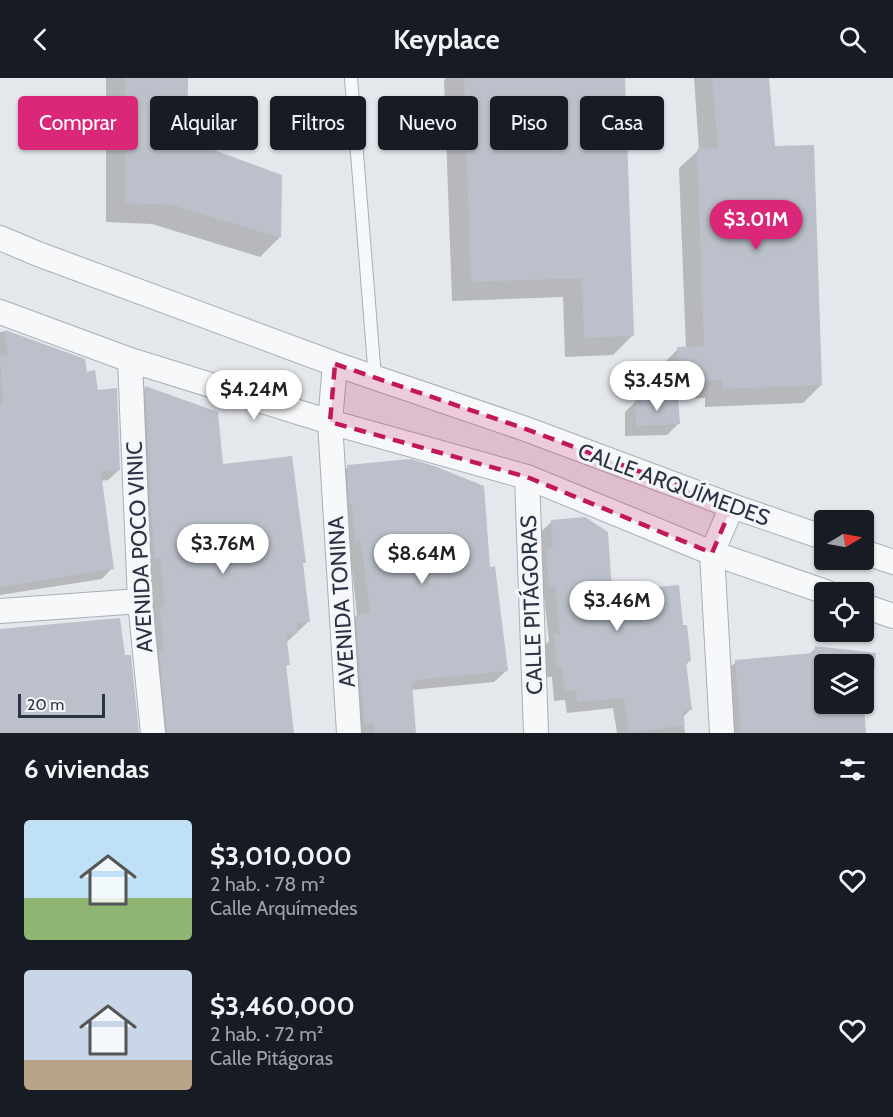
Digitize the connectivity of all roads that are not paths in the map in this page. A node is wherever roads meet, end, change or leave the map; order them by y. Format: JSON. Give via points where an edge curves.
{"nodes":[{"id":1,"x":351,"y":78,"type":"edge"},
{"id":2,"x":0,"y":238,"type":"edge"},
{"id":3,"x":0,"y":312,"type":"edge"},
{"id":4,"x":130,"y":360,"type":"junction"},
{"id":5,"x":335,"y":364,"type":"junction"},
{"id":6,"x":375,"y":378,"type":"junction"},
{"id":7,"x":330,"y":423,"type":"junction"},
{"id":8,"x":527,"y":477,"type":"junction"},
{"id":9,"x":732,"y":506,"type":"junction"},
{"id":10,"x":814,"y":534,"type":"edge"},
{"id":11,"x":712,"y":552,"type":"junction"},
{"id":12,"x":874,"y":555,"type":"edge"},
{"id":13,"x":893,"y":562,"type":"edge"},
{"id":14,"x":814,"y":588,"type":"edge"},
{"id":15,"x":140,"y":601,"type":"junction"},
{"id":16,"x":874,"y":609,"type":"edge"},
{"id":17,"x":0,"y":611,"type":"edge"},
{"id":18,"x":893,"y":616,"type":"edge"},
{"id":19,"x":153,"y":733,"type":"edge"},
{"id":20,"x":349,"y":733,"type":"edge"},
{"id":21,"x":536,"y":733,"type":"edge"},
{"id":22,"x":722,"y":733,"type":"edge"}],
"edges":[{"from":1,"to":6,"type":"lane"},
{"from":2,"to":5,"type":"street","name":"CALLE ARQUÍMEDES"},
{"from":3,"to":4,"type":"street","name":"CALLE ARQUÍMEDES"},
{"from":4,"to":7,"type":"street","name":"CALLE ARQUÍMEDES"},
{"from":4,"to":15,"type":"street","name":"AVENIDA POCO VINIC"},
{"from":5,"to":6,"type":"street","name":"CALLE ARQUÍMEDES"},
{"from":5,"to":7,"type":"street","name":"AVENIDA TONINA"},
{"from":6,"to":9,"type":"street","name":"CALLE ARQUÍMEDES"},
{"from":7,"to":8,"type":"street","name":"CALLE ARQUÍMEDES"},
{"from":7,"to":20,"type":"street","name":"AVENIDA TONINA"},
{"from":8,"to":11,"type":"street","name":"CALLE ARQUÍMEDES"},
{"from":8,"to":21,"type":"street","name":"CALLE PITÁGORAS"},
{"from":9,"to":10,"type":"street","name":"CALLE ARQUÍMEDES"},
{"from":9,"to":11,"type":"street"},
{"from":11,"to":14,"type":"street","name":"CALLE ARQUÍMEDES"},
{"from":11,"to":22,"type":"street"},
{"from":12,"to":13,"type":"street"},
{"from":15,"to":17,"type":"street"},
{"from":15,"to":19,"type":"street","name":"AVENIDA POCO VINIC"},
{"from":16,"to":18,"type":"street"}]}
